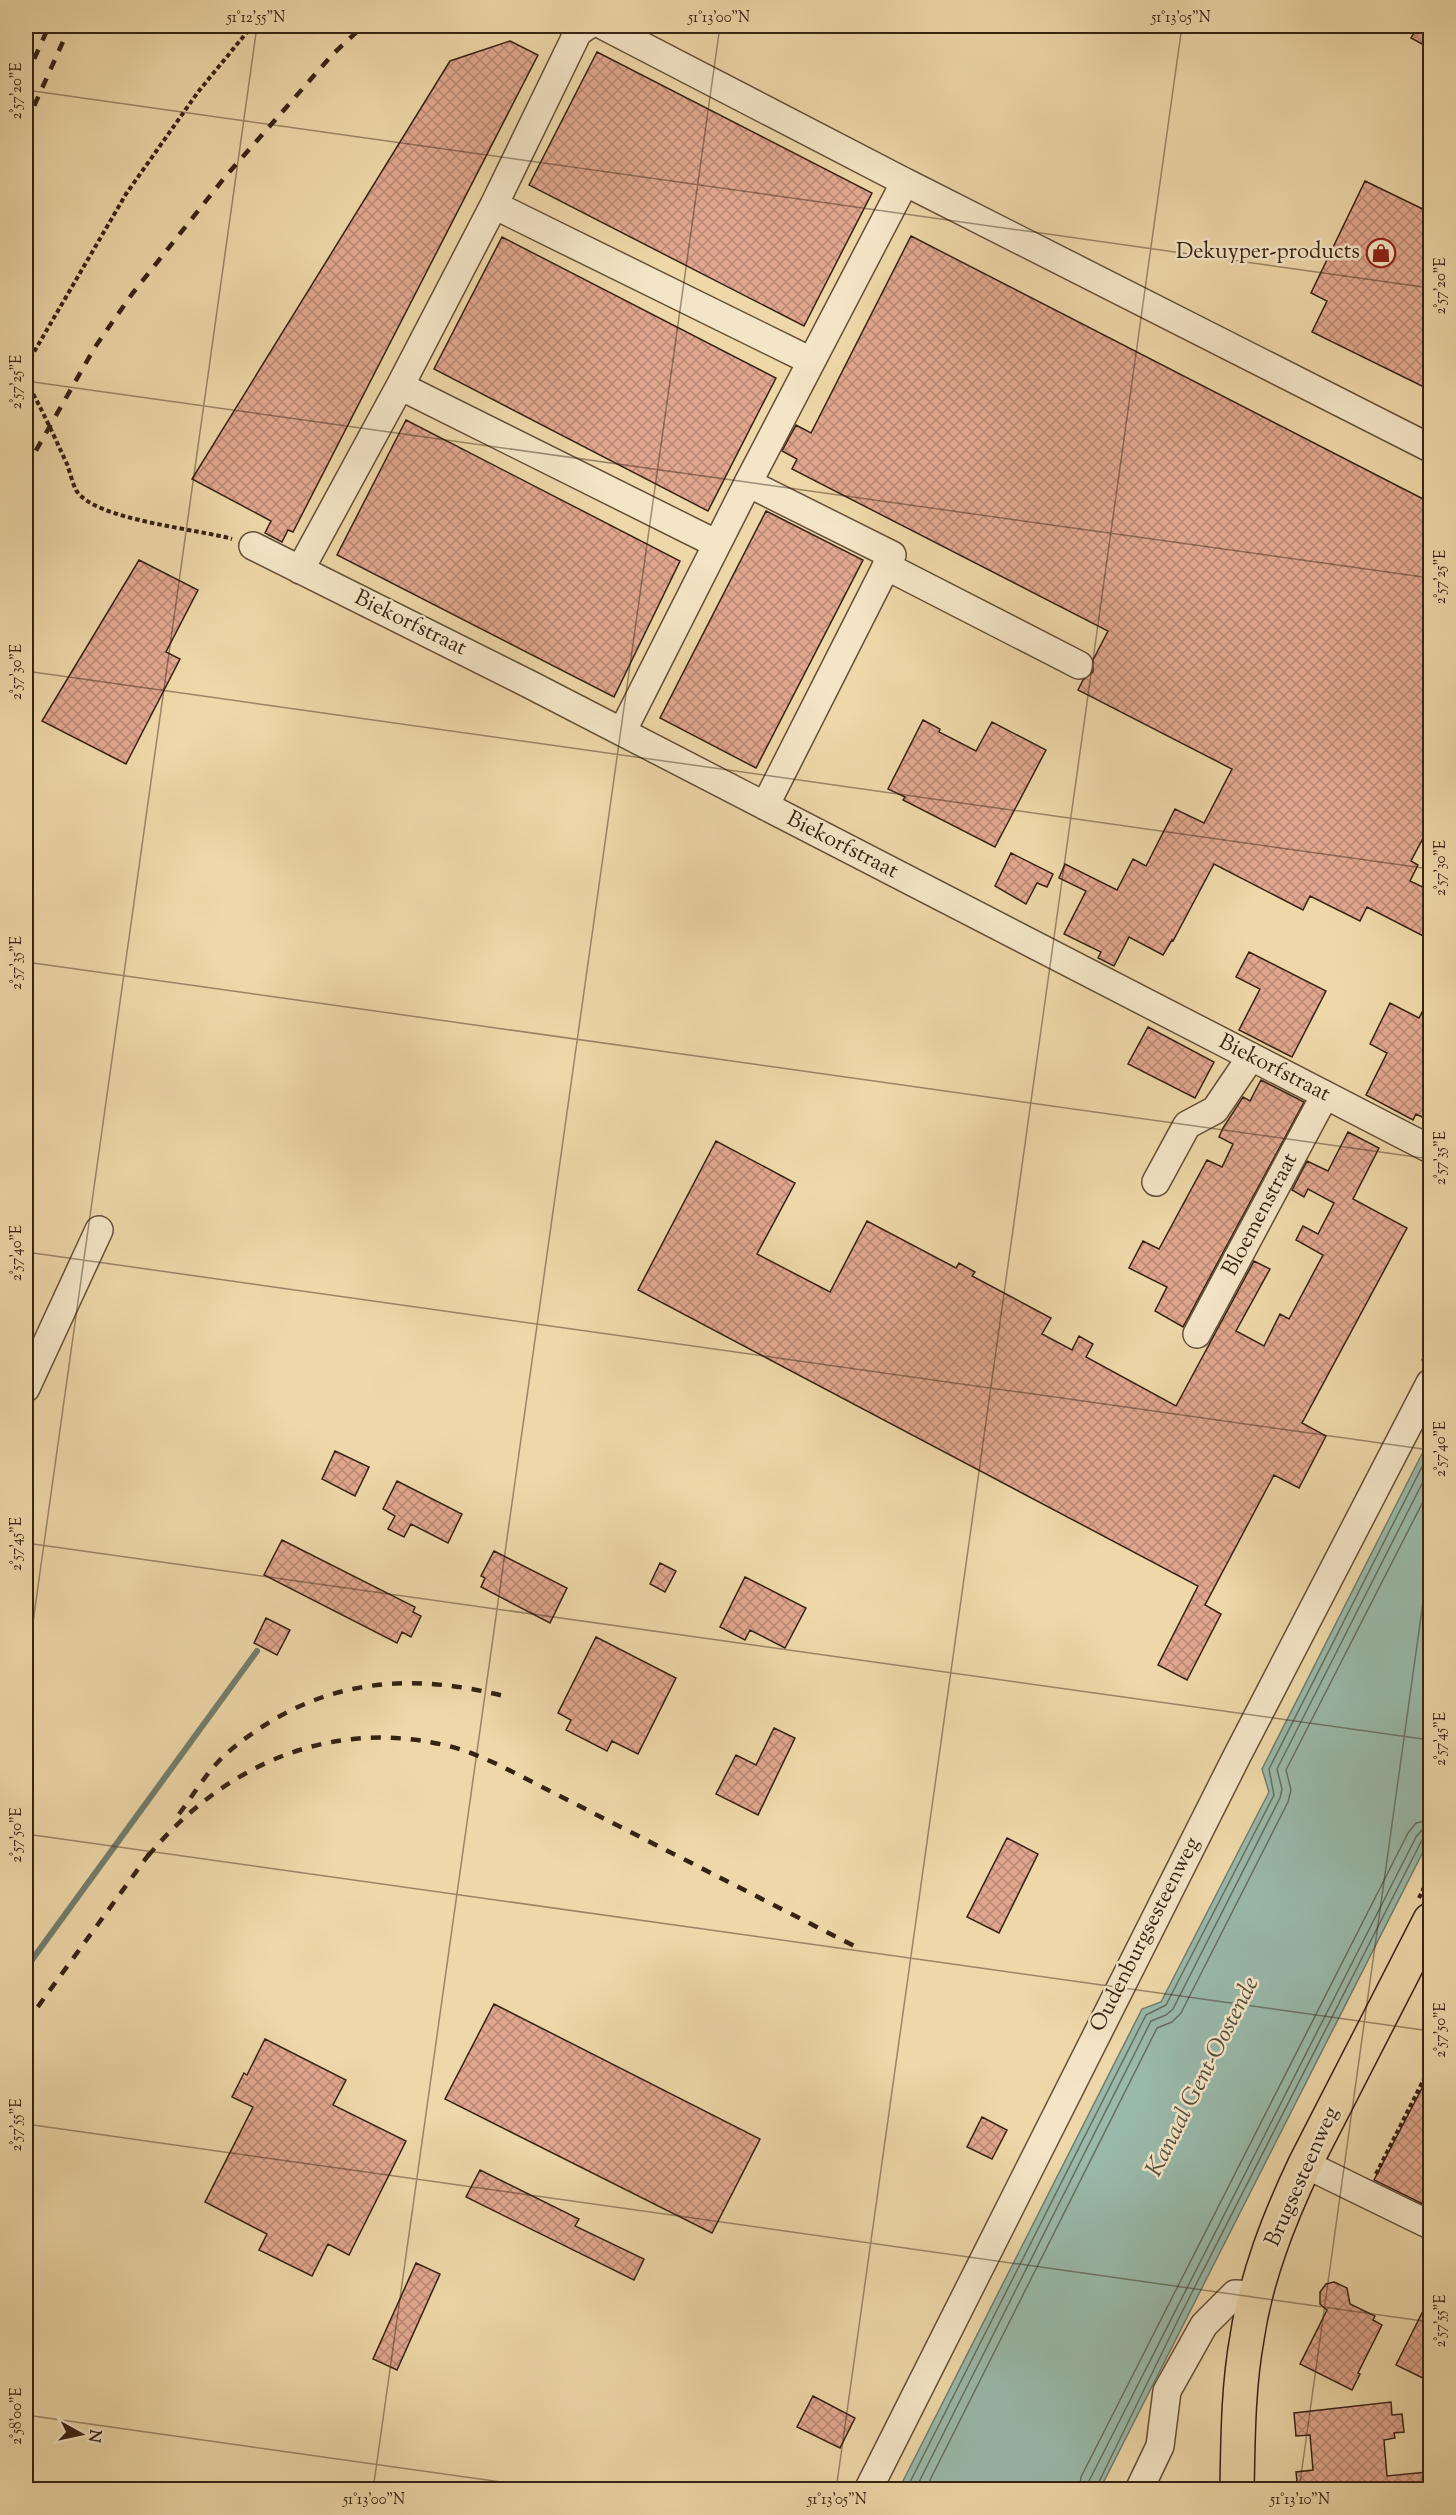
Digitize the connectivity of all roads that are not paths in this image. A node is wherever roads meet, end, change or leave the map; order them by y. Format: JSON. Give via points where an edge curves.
{"nodes":[{"id":1,"x":587,"y":26,"type":"edge"},
{"id":2,"x":604,"y":26,"type":"edge"},
{"id":3,"x":905,"y":182,"type":"junction"},
{"id":4,"x":494,"y":205,"type":"junction"},
{"id":5,"x":811,"y":362,"type":"junction"},
{"id":6,"x":400,"y":386,"type":"junction"},
{"id":7,"x":1431,"y":448,"type":"edge"},
{"id":8,"x":748,"y":483,"type":"junction"},
{"id":9,"x":717,"y":544,"type":"junction"},
{"id":10,"x":253,"y":546,"type":"road end"},
{"id":11,"x":886,"y":566,"type":"junction"},
{"id":12,"x":300,"y":570,"type":"junction"},
{"id":13,"x":1079,"y":665,"type":"dead end"},
{"id":14,"x":622,"y":732,"type":"junction"},
{"id":15,"x":765,"y":806,"type":"junction"},
{"id":16,"x":1251,"y":1057,"type":"junction"},
{"id":17,"x":1325,"y":1095,"type":"junction"},
{"id":18,"x":1431,"y":1149,"type":"edge"},
{"id":19,"x":1156,"y":1182,"type":"dead end"},
{"id":20,"x":99,"y":1230,"type":"dead end"},
{"id":21,"x":1197,"y":1334,"type":"dead end"},
{"id":22,"x":1431,"y":1383,"type":"edge"},
{"id":23,"x":26,"y":1389,"type":"edge"},
{"id":24,"x":1431,"y":1920,"type":"edge"},
{"id":25,"x":1305,"y":2163,"type":"junction"},
{"id":26,"x":1431,"y":2225,"type":"edge"},
{"id":27,"x":1256,"y":2295,"type":"junction"},
{"id":28,"x":868,"y":2490,"type":"edge"},
{"id":29,"x":1139,"y":2490,"type":"edge"},
{"id":30,"x":1237,"y":2490,"type":"edge"}],
"edges":[{"from":1,"to":4,"type":"street","via":[[578,32]]},
{"from":2,"to":3,"type":"street"},
{"from":3,"to":5,"type":"street"},
{"from":3,"to":7,"type":"street"},
{"from":4,"to":5,"type":"street"},
{"from":4,"to":6,"type":"street"},
{"from":5,"to":8,"type":"street"},
{"from":6,"to":9,"type":"street"},
{"from":6,"to":12,"type":"street"},
{"from":8,"to":9,"type":"street"},
{"from":8,"to":11,"type":"street","via":[[892,555]]},
{"from":9,"to":14,"type":"street"},
{"from":10,"to":12,"type":"street","name":"Biekorfstraat"},
{"from":11,"to":13,"type":"street"},
{"from":11,"to":15,"type":"street"},
{"from":12,"to":14,"type":"street","name":"Biekorfstraat"},
{"from":14,"to":15,"type":"street","name":"Biekorfstraat"},
{"from":15,"to":16,"type":"street","name":"Biekorfstraat"},
{"from":16,"to":17,"type":"street","name":"Biekorfstraat"},
{"from":16,"to":19,"type":"street","via":[[1215,1110],[1186,1125]]},
{"from":17,"to":18,"type":"street","name":"Biekorfstraat"},
{"from":17,"to":21,"type":"street","name":"Bloemenstraat"},
{"from":20,"to":23,"type":"street"},
{"from":22,"to":28,"type":"street","name":"Oudenburgsesteenweg","via":[[1238,1754]]},
{"from":24,"to":25,"type":"main road","name":"Brugsesteenweg"},
{"from":25,"to":26,"type":"street"},
{"from":25,"to":27,"type":"main road","name":"Brugsesteenweg","via":[[1280,2221]]},
{"from":27,"to":29,"type":"street","via":[[1235,2294],[1204,2325],[1167,2391],[1160,2446]]},
{"from":27,"to":30,"type":"main road","name":"Brugsesteenweg","via":[[1246,2338],[1238,2420]]}]}
